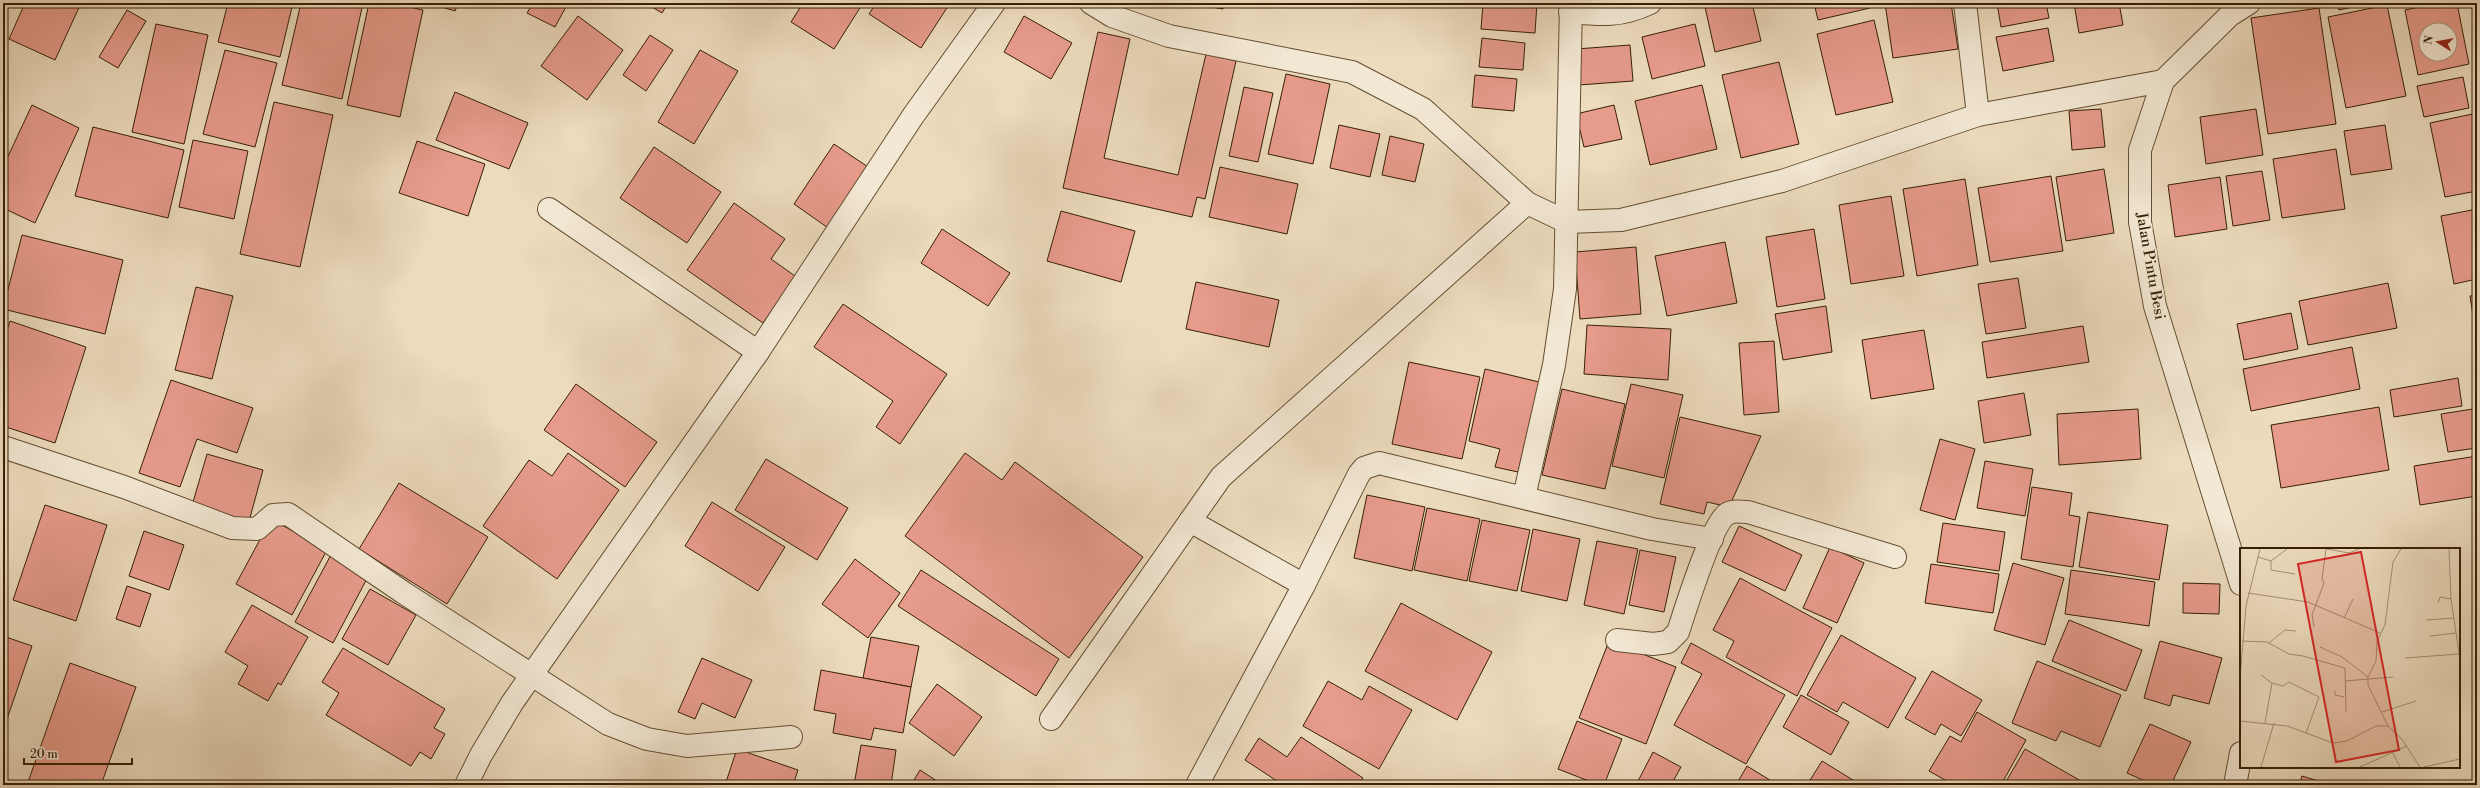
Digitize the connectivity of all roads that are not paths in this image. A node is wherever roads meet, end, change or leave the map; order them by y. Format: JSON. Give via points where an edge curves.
{"nodes":[{"id":1,"x":994,"y":3,"type":"edge"},
{"id":2,"x":1091,"y":3,"type":"edge"},
{"id":3,"x":1650,"y":3,"type":"edge"},
{"id":4,"x":1965,"y":3,"type":"edge"},
{"id":5,"x":2249,"y":3,"type":"edge"},
{"id":6,"x":1571,"y":8,"type":"edge"},
{"id":7,"x":2163,"y":81,"type":"junction"},
{"id":8,"x":1978,"y":115,"type":"junction"},
{"id":9,"x":1527,"y":204,"type":"junction"},
{"id":10,"x":549,"y":209,"type":"dead end"},
{"id":11,"x":1567,"y":222,"type":"junction"},
{"id":12,"x":758,"y":352,"type":"junction"},
{"id":13,"x":3,"y":447,"type":"edge"},
{"id":14,"x":1524,"y":497,"type":"junction"},
{"id":15,"x":1190,"y":522,"type":"junction"},
{"id":16,"x":1712,"y":539,"type":"junction"},
{"id":17,"x":1895,"y":557,"type":"dead end"},
{"id":18,"x":2240,"y":581,"type":"edge"},
{"id":19,"x":1304,"y":585,"type":"junction"},
{"id":20,"x":1617,"y":640,"type":"dead end"},
{"id":21,"x":531,"y":676,"type":"junction"},
{"id":22,"x":1051,"y":719,"type":"dead end"},
{"id":23,"x":791,"y":737,"type":"dead end"},
{"id":24,"x":2240,"y":758,"type":"edge"},
{"id":25,"x":466,"y":785,"type":"edge"},
{"id":26,"x":1198,"y":785,"type":"edge"},
{"id":27,"x":2234,"y":785,"type":"edge"}],
"edges":[{"from":1,"to":12,"type":"street","via":[[913,116]]},
{"from":2,"to":9,"type":"street","via":[[1112,16],[1169,36],[1352,72],[1423,109]]},
{"from":3,"to":6,"type":"street","via":[[1634,11],[1612,15]]},
{"from":4,"to":8,"type":"street"},
{"from":5,"to":7,"type":"street","name":"Jalan Pintu Besi","via":[[2230,15]]},
{"from":6,"to":11,"type":"street"},
{"from":7,"to":8,"type":"street"},
{"from":7,"to":18,"type":"street","name":"Jalan Pintu Besi","via":[[2140,150],[2140,222],[2155,306]]},
{"from":8,"to":11,"type":"street","via":[[1782,181],[1621,220]]},
{"from":9,"to":11,"type":"street"},
{"from":9,"to":15,"type":"street","via":[[1221,477]]},
{"from":10,"to":12,"type":"street"},
{"from":11,"to":14,"type":"street","via":[[1565,289],[1554,365]]},
{"from":12,"to":21,"type":"street"},
{"from":13,"to":21,"type":"street","via":[[124,487],[232,528],[257,529],[273,515],[288,514]]},
{"from":14,"to":16,"type":"street","via":[[1652,528]]},
{"from":14,"to":19,"type":"street","via":[[1379,463],[1370,464],[1359,474]]},
{"from":15,"to":19,"type":"street"},
{"from":15,"to":22,"type":"street"},
{"from":16,"to":17,"type":"street","via":[[1720,520],[1728,513],[1748,512]]},
{"from":16,"to":20,"type":"street","via":[[1678,632],[1668,642],[1653,644]]},
{"from":19,"to":26,"type":"street"},
{"from":21,"to":23,"type":"street","via":[[608,724],[648,739],[687,746]]},
{"from":21,"to":25,"type":"street","via":[[481,755]]},
{"from":24,"to":27,"type":"street"}]}
